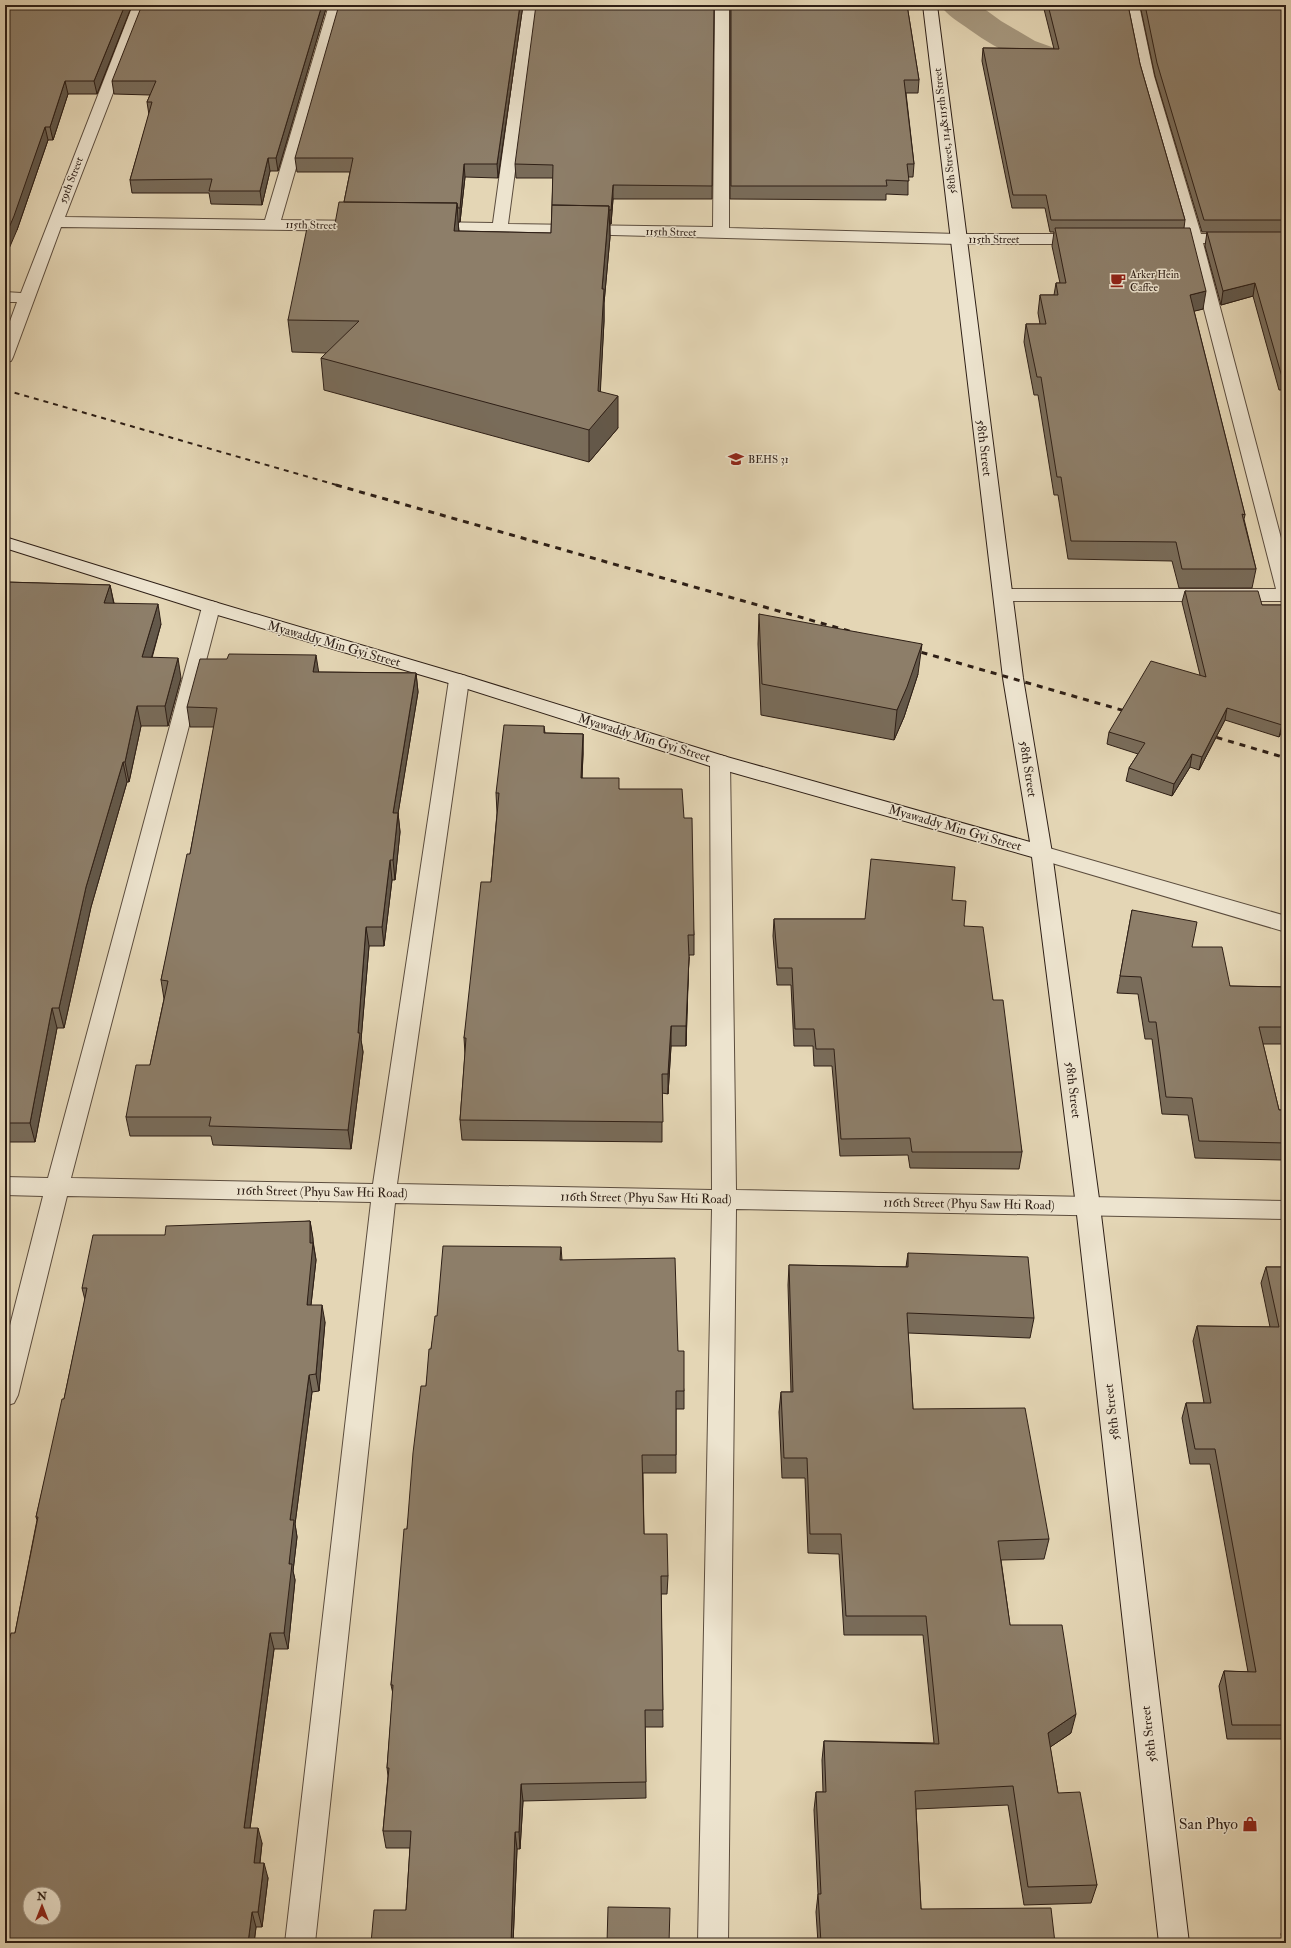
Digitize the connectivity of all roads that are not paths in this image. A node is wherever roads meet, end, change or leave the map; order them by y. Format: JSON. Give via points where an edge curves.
{"nodes":[{"id":1,"x":140,"y":5,"type":"edge"},
{"id":2,"x":336,"y":5,"type":"edge"},
{"id":3,"x":530,"y":5,"type":"edge"},
{"id":4,"x":722,"y":5,"type":"edge"},
{"id":5,"x":1132,"y":5,"type":"edge"},
{"id":6,"x":930,"y":6,"type":"edge"},
{"id":7,"x":55,"y":222,"type":"junction"},
{"id":8,"x":272,"y":224,"type":"junction"},
{"id":9,"x":382,"y":226,"type":"edge"},
{"id":10,"x":414,"y":227,"type":"edge"},
{"id":11,"x":500,"y":228,"type":"junction"},
{"id":12,"x":721,"y":232,"type":"junction"},
{"id":13,"x":1100,"y":238,"type":"edge"},
{"id":14,"x":1147,"y":238,"type":"edge"},
{"id":15,"x":1194,"y":238,"type":"junction"},
{"id":16,"x":958,"y":239,"type":"junction"},
{"id":17,"x":1286,"y":239,"type":"edge"},
{"id":18,"x":5,"y":297,"type":"edge"},
{"id":19,"x":26,"y":298,"type":"junction"},
{"id":20,"x":5,"y":357,"type":"edge"},
{"id":21,"x":5,"y":542,"type":"edge"},
{"id":22,"x":1286,"y":594,"type":"edge"},
{"id":23,"x":1003,"y":595,"type":"junction"},
{"id":24,"x":211,"y":607,"type":"junction"},
{"id":25,"x":459,"y":680,"type":"junction"},
{"id":26,"x":720,"y":762,"type":"junction"},
{"id":27,"x":1042,"y":853,"type":"junction"},
{"id":28,"x":1286,"y":924,"type":"edge"},
{"id":29,"x":5,"y":1186,"type":"edge"},
{"id":30,"x":57,"y":1187,"type":"junction"},
{"id":31,"x":384,"y":1193,"type":"junction"},
{"id":32,"x":724,"y":1200,"type":"junction"},
{"id":33,"x":1088,"y":1206,"type":"junction"},
{"id":34,"x":1286,"y":1210,"type":"edge"},
{"id":35,"x":5,"y":1395,"type":"edge"},
{"id":36,"x":300,"y":1943,"type":"edge"},
{"id":37,"x":713,"y":1943,"type":"edge"},
{"id":38,"x":1174,"y":1943,"type":"edge"}],
"edges":[{"from":1,"to":7,"type":"street","name":"59th Street"},
{"from":2,"to":8,"type":"street"},
{"from":3,"to":11,"type":"street"},
{"from":4,"to":12,"type":"street"},
{"from":5,"to":15,"type":"street","via":[[1149,84]]},
{"from":6,"to":16,"type":"street","name":"58th Street, 114&115th Street"},
{"from":7,"to":8,"type":"street","name":"115th Street"},
{"from":7,"to":19,"type":"street","name":"59th Street"},
{"from":8,"to":9,"type":"street","name":"115th Street"},
{"from":10,"to":11,"type":"street","name":"115th Street"},
{"from":11,"to":12,"type":"street","name":"115th Street"},
{"from":12,"to":16,"type":"street","name":"115th Street"},
{"from":13,"to":16,"type":"street","name":"115th Street"},
{"from":14,"to":15,"type":"street"},
{"from":15,"to":17,"type":"street"},
{"from":15,"to":22,"type":"street"},
{"from":16,"to":23,"type":"street","name":"58th Street"},
{"from":18,"to":19,"type":"street"},
{"from":19,"to":20,"type":"street","name":"59th Street"},
{"from":21,"to":24,"type":"street","name":"Myawaddy Min Gyi Street"},
{"from":22,"to":23,"type":"street"},
{"from":23,"to":27,"type":"street","name":"58th Street","via":[[1013,678]]},
{"from":24,"to":25,"type":"street","name":"Myawaddy Min Gyi Street"},
{"from":24,"to":30,"type":"street"},
{"from":25,"to":26,"type":"street","name":"Myawaddy Min Gyi Street"},
{"from":25,"to":31,"type":"street"},
{"from":26,"to":27,"type":"street","name":"Myawaddy Min Gyi Street"},
{"from":26,"to":32,"type":"street"},
{"from":27,"to":28,"type":"street","name":"Myawaddy Min Gyi Street"},
{"from":27,"to":33,"type":"street","name":"58th Street"},
{"from":29,"to":30,"type":"street","name":"116th Street (Phyu Saw Hti Road)"},
{"from":30,"to":31,"type":"street","name":"116th Street (Phyu Saw Hti Road)"},
{"from":30,"to":35,"type":"street"},
{"from":31,"to":32,"type":"street","name":"116th Street (Phyu Saw Hti Road)"},
{"from":31,"to":36,"type":"street"},
{"from":32,"to":33,"type":"street","name":"116th Street (Phyu Saw Hti Road)"},
{"from":32,"to":37,"type":"street"},
{"from":33,"to":34,"type":"street","name":"116th Street (Phyu Saw Hti Road)"},
{"from":33,"to":38,"type":"street","name":"58th Street"}]}
